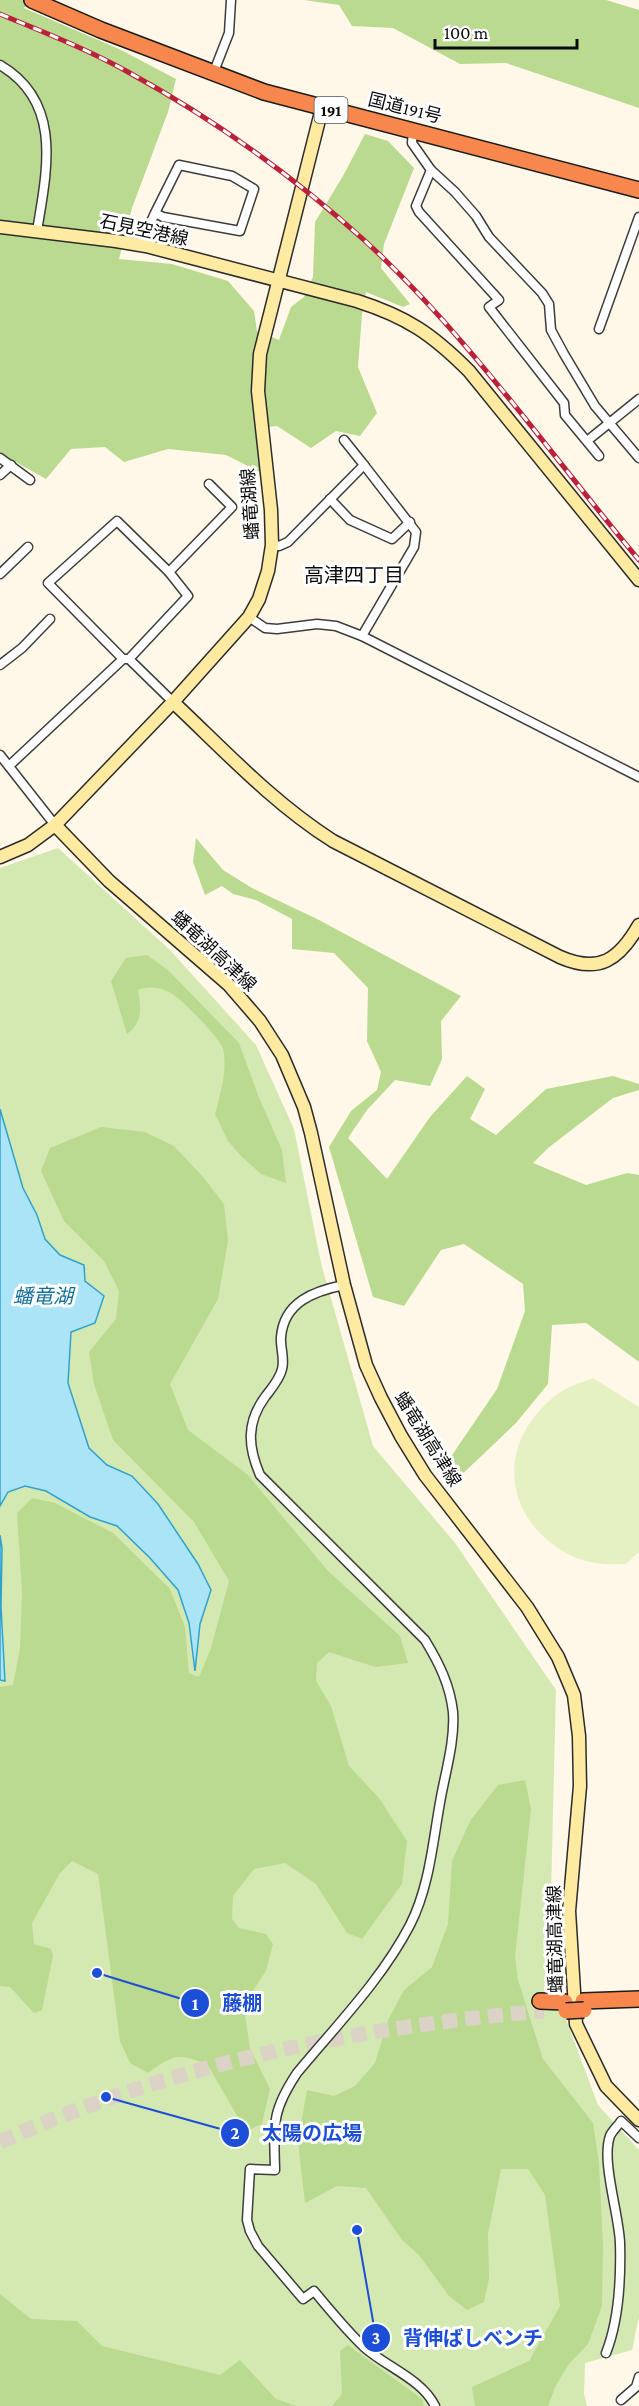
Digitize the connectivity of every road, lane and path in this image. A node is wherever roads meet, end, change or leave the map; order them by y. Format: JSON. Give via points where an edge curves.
{"nodes":[{"id":1,"x":32,"y":0,"type":"edge"},
{"id":2,"x":231,"y":0,"type":"edge"},
{"id":3,"x":0,"y":65,"type":"edge"},
{"id":4,"x":213,"y":74,"type":"junction"},
{"id":5,"x":322,"y":108,"type":"junction"},
{"id":6,"x":413,"y":130,"type":"junction"},
{"id":7,"x":431,"y":170,"type":"junction"},
{"id":8,"x":639,"y":190,"type":"edge"},
{"id":9,"x":155,"y":213,"type":"junction"},
{"id":10,"x":639,"y":217,"type":"edge"},
{"id":11,"x":0,"y":227,"type":"edge"},
{"id":12,"x":37,"y":231,"type":"junction"},
{"id":13,"x":146,"y":246,"type":"junction"},
{"id":14,"x":279,"y":281,"type":"junction"},
{"id":15,"x":599,"y":329,"type":"dead end"},
{"id":16,"x":639,"y":399,"type":"edge"},
{"id":17,"x":609,"y":424,"type":"junction"},
{"id":18,"x":344,"y":440,"type":"dead end"},
{"id":19,"x":0,"y":458,"type":"edge"},
{"id":20,"x":639,"y":458,"type":"edge"},
{"id":21,"x":11,"y":465,"type":"junction"},
{"id":22,"x":364,"y":465,"type":"junction"},
{"id":23,"x":0,"y":475,"type":"edge"},
{"id":24,"x":30,"y":480,"type":"dead end"},
{"id":25,"x":209,"y":484,"type":"dead end"},
{"id":26,"x":330,"y":499,"type":"junction"},
{"id":27,"x":410,"y":522,"type":"junction"},
{"id":28,"x":272,"y":545,"type":"junction"},
{"id":29,"x":28,"y":547,"type":"dead end"},
{"id":30,"x":169,"y":572,"type":"junction"},
{"id":31,"x":0,"y":574,"type":"edge"},
{"id":32,"x":639,"y":580,"type":"edge"},
{"id":33,"x":249,"y":617,"type":"junction"},
{"id":34,"x":50,"y":619,"type":"dead end"},
{"id":35,"x":362,"y":636,"type":"junction"},
{"id":36,"x":126,"y":659,"type":"junction"},
{"id":37,"x":0,"y":665,"type":"edge"},
{"id":38,"x":173,"y":702,"type":"junction"},
{"id":39,"x":0,"y":755,"type":"edge"},
{"id":40,"x":9,"y":766,"type":"junction"},
{"id":41,"x":639,"y":777,"type":"edge"},
{"id":42,"x":55,"y":825,"type":"junction"},
{"id":43,"x":0,"y":856,"type":"edge"},
{"id":44,"x":639,"y":925,"type":"edge"},
{"id":45,"x":344,"y":1285,"type":"junction"},
{"id":46,"x":639,"y":1999,"type":"edge"},
{"id":47,"x":574,"y":2005,"type":"junction"},
{"id":48,"x":542,"y":2006,"type":"tunnel mouth"},
{"id":49,"x":639,"y":2006,"type":"edge"},
{"id":50,"x":639,"y":2120,"type":"edge"},
{"id":51,"x":639,"y":2138,"type":"edge"},
{"id":52,"x":606,"y":2353,"type":"dead end"},
{"id":53,"x":639,"y":2377,"type":"edge"},
{"id":54,"x":621,"y":2400,"type":"dead end"},
{"id":55,"x":435,"y":2406,"type":"edge"}],
"edges":[{"from":1,"to":4,"type":"highway","name":"国道191号","number":"191"},
{"from":2,"to":4,"type":"street","via":[[229,33]]},
{"from":3,"to":12,"type":"street","via":[[26,86],[43,116],[46,157]]},
{"from":4,"to":5,"type":"highway","name":"国道191号","number":"191"},
{"from":5,"to":6,"type":"highway","name":"国道191号","number":"191"},
{"from":5,"to":14,"type":"main road","name":"蟠竜湖線"},
{"from":6,"to":7,"type":"street","via":[[412,143]]},
{"from":6,"to":8,"type":"highway","name":"国道191号","number":"191"},
{"from":7,"to":17,"type":"street","via":[[455,192],[489,237],[542,293],[549,304],[551,330]]},
{"from":7,"to":17,"type":"street","via":[[416,206],[418,212],[499,300],[489,308],[564,404],[565,415],[598,456],[586,441]]},
{"from":9,"to":9,"type":"street","via":[[240,231],[254,189],[232,176],[179,165]]},
{"from":9,"to":13,"type":"street"},
{"from":10,"to":15,"type":"street"},
{"from":11,"to":12,"type":"main road","name":"石見空港線"},
{"from":12,"to":13,"type":"main road","name":"石見空港線"},
{"from":13,"to":14,"type":"main road","name":"石見空港線"},
{"from":14,"to":28,"type":"main road","name":"蟠竜湖線","via":[[260,354],[258,391]]},
{"from":14,"to":32,"type":"main road","name":"石見空港線","via":[[389,311],[418,326],[447,349]]},
{"from":16,"to":17,"type":"street"},
{"from":17,"to":20,"type":"street"},
{"from":18,"to":22,"type":"street"},
{"from":19,"to":21,"type":"street"},
{"from":21,"to":23,"type":"street"},
{"from":21,"to":24,"type":"street"},
{"from":22,"to":26,"type":"street"},
{"from":22,"to":27,"type":"street"},
{"from":25,"to":30,"type":"street","via":[[232,507]]},
{"from":26,"to":27,"type":"street","via":[[351,520],[392,539]]},
{"from":26,"to":28,"type":"street","via":[[288,542]]},
{"from":27,"to":35,"type":"street","via":[[416,532],[414,547]]},
{"from":28,"to":33,"type":"main road","name":"蟠竜湖線","via":[[268,571]]},
{"from":29,"to":31,"type":"street"},
{"from":30,"to":36,"type":"street","via":[[188,596]]},
{"from":30,"to":36,"type":"street","via":[[117,521],[48,583]]},
{"from":33,"to":35,"type":"street","via":[[265,628],[317,624]]},
{"from":33,"to":38,"type":"main road","name":"蟠竜湖線"},
{"from":34,"to":37,"type":"street"},
{"from":35,"to":41,"type":"street"},
{"from":36,"to":38,"type":"street"},
{"from":36,"to":40,"type":"street"},
{"from":38,"to":42,"type":"main road","name":"蟠竜湖線"},
{"from":38,"to":44,"type":"main road","via":[[309,826],[560,957],[576,964],[609,961]]},
{"from":39,"to":40,"type":"street"},
{"from":40,"to":42,"type":"street"},
{"from":42,"to":43,"type":"main road","name":"蟠竜湖線","via":[[28,845]]},
{"from":42,"to":45,"type":"main road","name":"蟠竜湖高津線","via":[[109,881],[229,985],[282,1055],[304,1107]]},
{"from":45,"to":47,"type":"main road","name":"蟠竜湖高津線","via":[[366,1365],[401,1436],[426,1475],[527,1607],[558,1658],[574,1695],[580,1786],[569,1911]]},
{"from":45,"to":55,"type":"street","via":[[319,1290],[297,1303],[284,1321],[282,1370],[252,1420],[252,1455],[260,1475],[425,1640],[449,1689],[453,1713],[451,1743],[424,1890],[411,1923],[393,1954],[284,2094],[276,2110],[274,2170],[250,2169],[247,2220],[258,2246],[303,2299],[314,2291],[363,2345],[423,2389]]},
{"from":46,"to":47,"type":"highway"},
{"from":47,"to":48,"type":"highway"},
{"from":47,"to":49,"type":"highway"},
{"from":47,"to":50,"type":"main road","name":"蟠竜湖高津線","via":[[576,2024],[606,2086]]},
{"from":51,"to":52,"type":"street","via":[[621,2121],[610,2135],[608,2145],[620,2244],[616,2314]]},
{"from":53,"to":54,"type":"street","via":[[636,2387]]}]}
